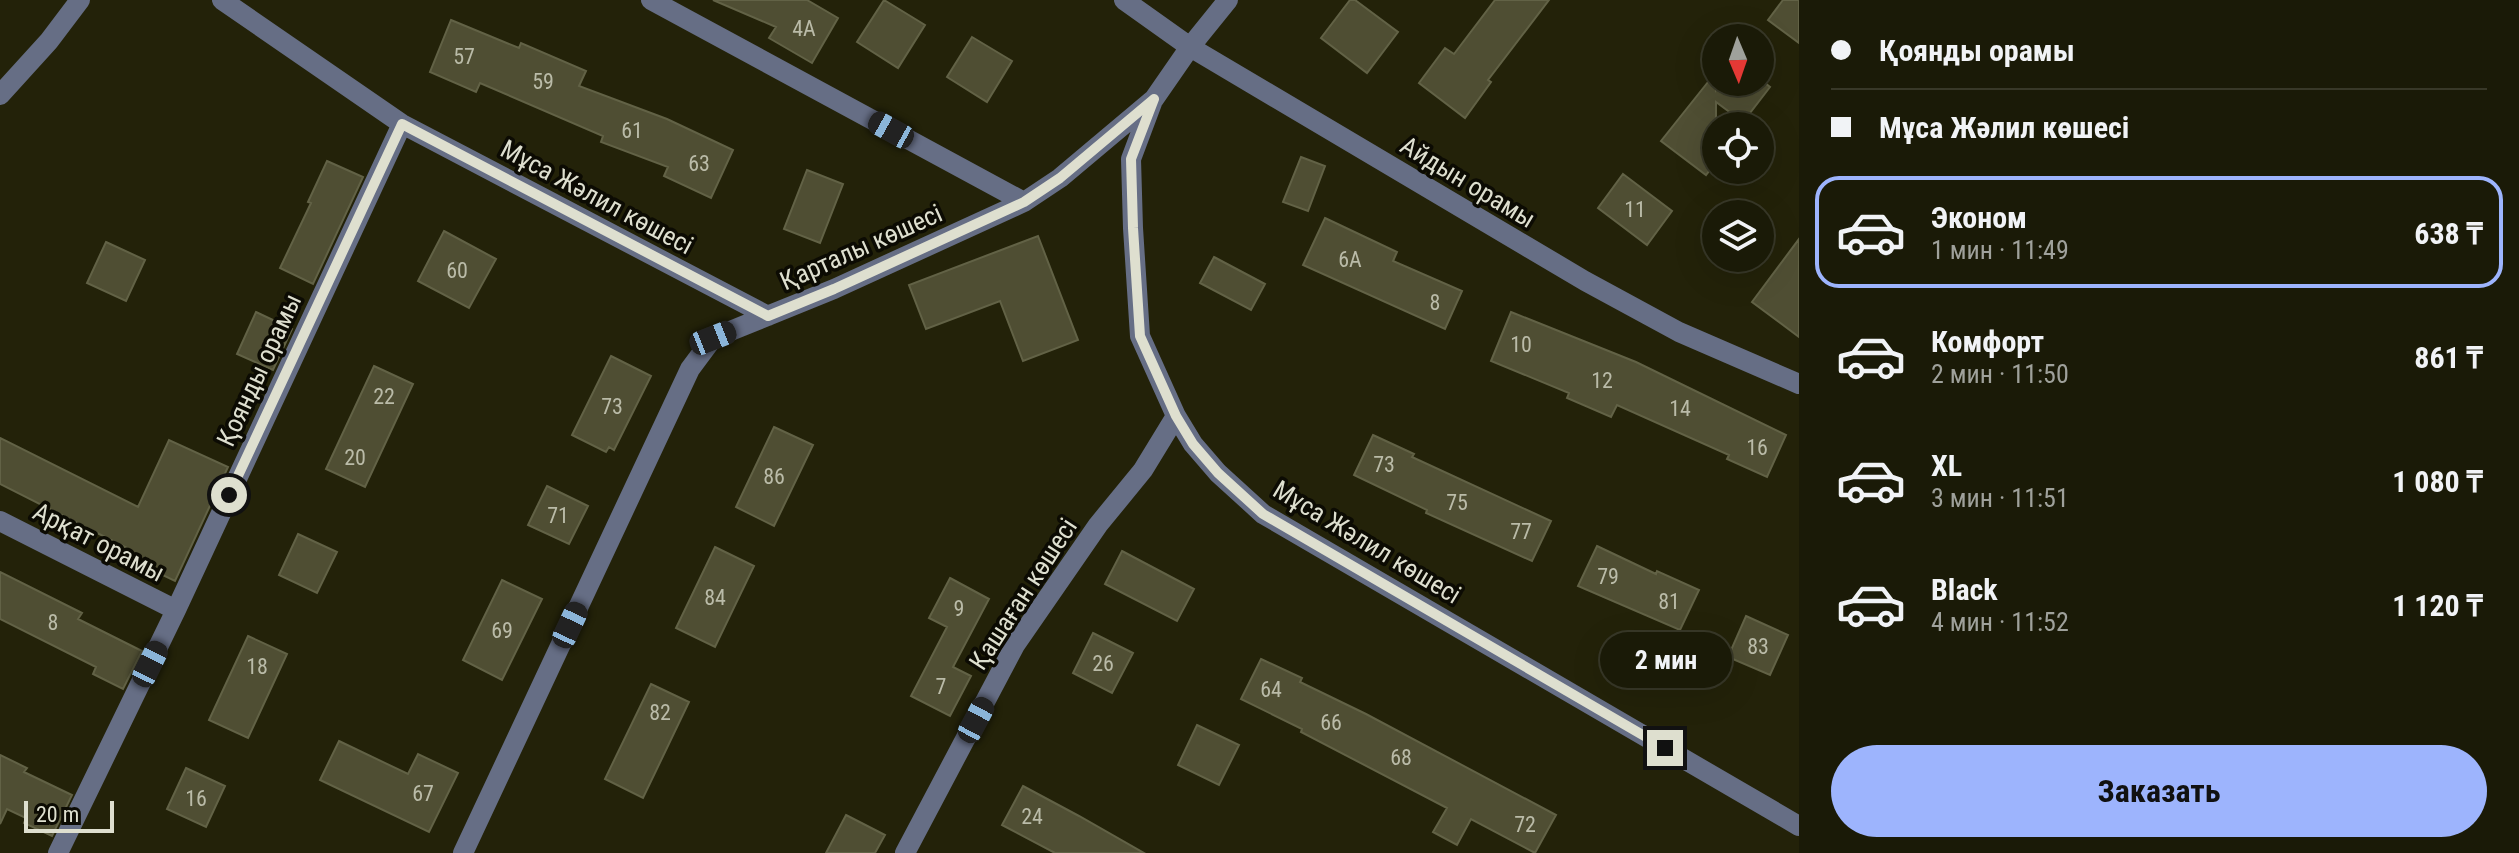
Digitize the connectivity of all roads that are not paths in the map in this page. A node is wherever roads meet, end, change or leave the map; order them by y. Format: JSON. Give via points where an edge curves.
{"nodes":[{"id":1,"x":80,"y":0,"type":"edge"},
{"id":2,"x":222,"y":0,"type":"edge"},
{"id":3,"x":651,"y":0,"type":"edge"},
{"id":4,"x":1124,"y":0,"type":"edge"},
{"id":5,"x":1228,"y":0,"type":"edge"},
{"id":6,"x":1190,"y":47,"type":"junction"},
{"id":7,"x":0,"y":95,"type":"edge"},
{"id":8,"x":1154,"y":99,"type":"junction"},
{"id":9,"x":402,"y":124,"type":"junction"},
{"id":10,"x":1024,"y":202,"type":"junction"},
{"id":11,"x":768,"y":316,"type":"junction"},
{"id":12,"x":1799,"y":384,"type":"edge"},
{"id":13,"x":1176,"y":416,"type":"junction"},
{"id":14,"x":0,"y":521,"type":"edge"},
{"id":15,"x":176,"y":610,"type":"junction"},
{"id":16,"x":1799,"y":826,"type":"edge"},
{"id":17,"x":913,"y":850,"type":"edge"},
{"id":18,"x":58,"y":853,"type":"edge"},
{"id":19,"x":463,"y":853,"type":"edge"}],
"edges":[{"from":1,"to":7,"type":"street"},
{"from":2,"to":9,"type":"street","name":"Мұса Жәлил көшесі"},
{"from":3,"to":10,"type":"street"},
{"from":4,"to":6,"type":"street","name":"Айдын орамы"},
{"from":5,"to":6,"type":"street","name":"Қарталы көшесі"},
{"from":6,"to":8,"type":"street","name":"Қарталы көшесі"},
{"from":6,"to":12,"type":"street","name":"Айдын орамы","via":[[1585,281],[1679,332]]},
{"from":8,"to":10,"type":"street","name":"Қарталы көшесі"},
{"from":8,"to":13,"type":"street","name":"Мұса Жәлил көшесі","via":[[1131,159],[1140,336]]},
{"from":9,"to":11,"type":"street","name":"Мұса Жәлил көшесі"},
{"from":9,"to":15,"type":"street","name":"Қоянды орамы"},
{"from":10,"to":11,"type":"street","name":"Қарталы көшесі"},
{"from":11,"to":19,"type":"street","name":"Қарталы көшесі","via":[[713,338],[690,369]]},
{"from":13,"to":16,"type":"street","name":"Мұса Жәлил көшесі","via":[[1218,473],[1263,514]]},
{"from":13,"to":17,"type":"street","name":"Қашаған көшесі","via":[[1143,470],[1015,645]]},
{"from":14,"to":15,"type":"street","name":"Арқат орамы"},
{"from":15,"to":18,"type":"street","name":"Қоянды орамы"}]}
